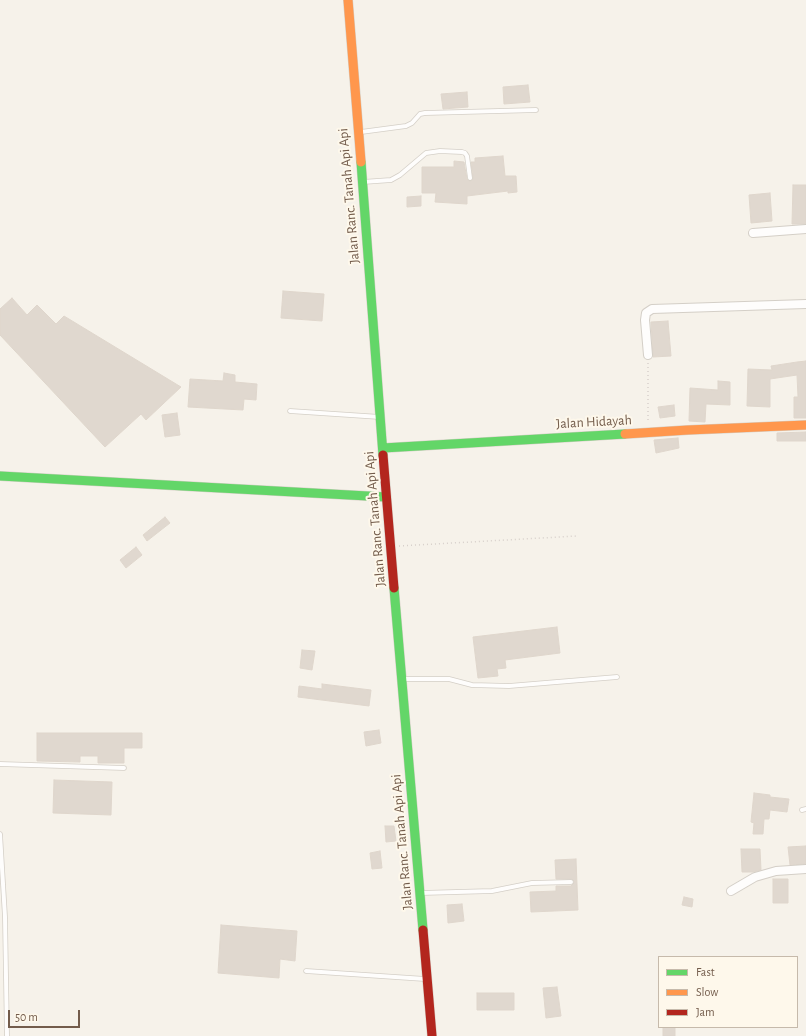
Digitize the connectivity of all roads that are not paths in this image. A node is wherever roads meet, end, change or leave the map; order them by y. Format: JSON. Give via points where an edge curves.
{"nodes":[{"id":1,"x":348,"y":0,"type":"edge"},
{"id":2,"x":536,"y":110,"type":"dead end"},
{"id":3,"x":358,"y":132,"type":"junction"},
{"id":4,"x":470,"y":178,"type":"dead end"},
{"id":5,"x":363,"y":182,"type":"junction"},
{"id":6,"x":806,"y":229,"type":"edge"},
{"id":7,"x":753,"y":234,"type":"dead end"},
{"id":8,"x":806,"y":304,"type":"edge"},
{"id":9,"x":648,"y":355,"type":"road end"},
{"id":10,"x":290,"y":411,"type":"dead end"},
{"id":11,"x":381,"y":417,"type":"junction"},
{"id":12,"x":806,"y":425,"type":"edge"},
{"id":13,"x":383,"y":448,"type":"junction"},
{"id":14,"x":0,"y":476,"type":"edge"},
{"id":15,"x":386,"y":498,"type":"junction"},
{"id":16,"x":617,"y":677,"type":"dead end"},
{"id":17,"x":402,"y":680,"type":"junction"},
{"id":18,"x":0,"y":764,"type":"edge"},
{"id":19,"x":124,"y":768,"type":"dead end"},
{"id":20,"x":0,"y":834,"type":"edge"},
{"id":21,"x":806,"y":868,"type":"edge"},
{"id":22,"x":571,"y":882,"type":"dead end"},
{"id":23,"x":731,"y":891,"type":"dead end"},
{"id":24,"x":420,"y":893,"type":"junction"},
{"id":25,"x":306,"y":971,"type":"dead end"},
{"id":26,"x":427,"y":979,"type":"junction"},
{"id":27,"x":7,"y":1036,"type":"edge"},
{"id":28,"x":432,"y":1036,"type":"edge"}],
"edges":[{"from":1,"to":3,"type":"street","name":"Jalan Ranc. Tanah Api Api"},
{"from":2,"to":3,"type":"lane","via":[[425,113],[406,126]]},
{"from":3,"to":5,"type":"street","name":"Jalan Ranc. Tanah Api Api"},
{"from":4,"to":5,"type":"lane","via":[[465,153],[440,151],[426,153],[390,180]]},
{"from":5,"to":11,"type":"street","name":"Jalan Ranc. Tanah Api Api"},
{"from":6,"to":7,"type":"street"},
{"from":8,"to":9,"type":"street","via":[[652,309],[646,313],[645,320]]},
{"from":10,"to":11,"type":"lane"},
{"from":11,"to":13,"type":"street","name":"Jalan Ranc. Tanah Api Api"},
{"from":12,"to":13,"type":"street","name":"Jalan Hidayah"},
{"from":13,"to":15,"type":"street","name":"Jalan Ranc. Tanah Api Api"},
{"from":14,"to":15,"type":"street"},
{"from":15,"to":17,"type":"street","name":"Jalan Ranc. Tanah Api Api"},
{"from":16,"to":17,"type":"lane","via":[[509,686],[472,685],[449,679]]},
{"from":17,"to":24,"type":"street","name":"Jalan Ranc. Tanah Api Api"},
{"from":18,"to":19,"type":"lane"},
{"from":20,"to":27,"type":"lane"},
{"from":21,"to":23,"type":"street","via":[[776,871],[756,877]]},
{"from":22,"to":24,"type":"lane","via":[[532,883],[492,891]]},
{"from":24,"to":26,"type":"street","name":"Jalan Ranc. Tanah Api Api"},
{"from":25,"to":26,"type":"lane"},
{"from":26,"to":28,"type":"street","name":"Jalan Ranc. Tanah Api Api"}]}
